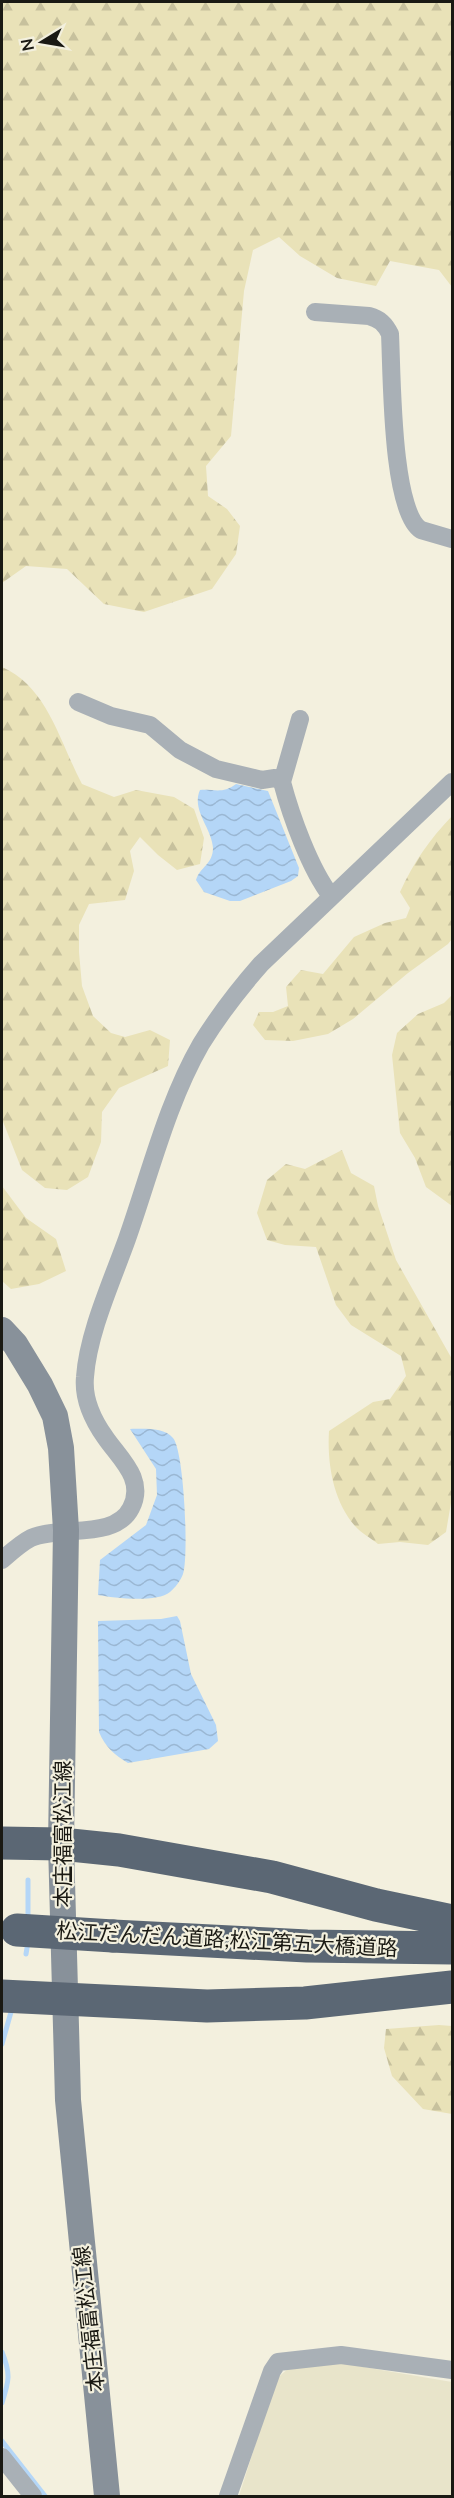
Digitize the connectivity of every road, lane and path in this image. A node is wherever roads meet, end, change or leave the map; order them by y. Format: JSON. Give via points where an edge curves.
{"nodes":[{"id":1,"x":315,"y":312,"type":"dead end"},
{"id":2,"x":453,"y":538,"type":"edge"},
{"id":3,"x":78,"y":702,"type":"dead end"},
{"id":4,"x":300,"y":719,"type":"dead end"},
{"id":5,"x":282,"y":782,"type":"junction"},
{"id":6,"x":453,"y":782,"type":"edge"},
{"id":7,"x":331,"y":896,"type":"junction"},
{"id":8,"x":2,"y":1330,"type":"edge"},
{"id":9,"x":66,"y":1530,"type":"junction"},
{"id":10,"x":2,"y":1560,"type":"edge"},
{"id":11,"x":2,"y":1843,"type":"edge"},
{"id":12,"x":61,"y":1844,"type":"junction"},
{"id":13,"x":453,"y":1921,"type":"edge"},
{"id":14,"x":9,"y":1930,"type":"edge"},
{"id":15,"x":453,"y":1948,"type":"edge"},
{"id":16,"x":453,"y":1987,"type":"edge"},
{"id":17,"x":2,"y":1996,"type":"edge"},
{"id":18,"x":63,"y":2000,"type":"junction"},
{"id":19,"x":453,"y":2370,"type":"edge"},
{"id":20,"x":2,"y":2457,"type":"edge"},
{"id":21,"x":33,"y":2496,"type":"edge"},
{"id":22,"x":107,"y":2496,"type":"edge"},
{"id":23,"x":228,"y":2496,"type":"edge"}],
"edges":[{"from":1,"to":2,"type":"street","via":[[369,316],[386,326],[390,334],[395,462],[409,516],[420,531]]},
{"from":3,"to":5,"type":"street","via":[[111,716],[150,725],[180,750],[216,769]]},
{"from":4,"to":5,"type":"street"},
{"from":5,"to":7,"type":"street","via":[[321,883]]},
{"from":6,"to":7,"type":"street"},
{"from":7,"to":9,"type":"street","via":[[233,995],[181,1085],[97,1322],[85,1378],[87,1403],[104,1436],[134,1478],[135,1494],[131,1508],[121,1520],[105,1529]]},
{"from":8,"to":9,"type":"main road","name":"本庄福富松江線","via":[[15,1344],[55,1416]]},
{"from":9,"to":10,"type":"street","via":[[31,1538]]},
{"from":9,"to":12,"type":"main road","name":"本庄福富松江線"},
{"from":11,"to":12,"type":"highway"},
{"from":12,"to":13,"type":"highway","via":[[119,1850],[272,1878]]},
{"from":12,"to":18,"type":"main road","name":"本庄福富松江線"},
{"from":14,"to":15,"type":"highway","name":"松江だんだん道路;松江第五大橋道路","bridge":true,"via":[[307,1946]]},
{"from":16,"to":18,"type":"highway","via":[[305,2003],[207,2006]]},
{"from":17,"to":18,"type":"highway"},
{"from":18,"to":22,"type":"main road","name":"本庄福富松江線","via":[[68,2100]]},
{"from":19,"to":23,"type":"street","via":[[341,2355],[279,2362],[272,2371]]},
{"from":20,"to":21,"type":"street"}]}
